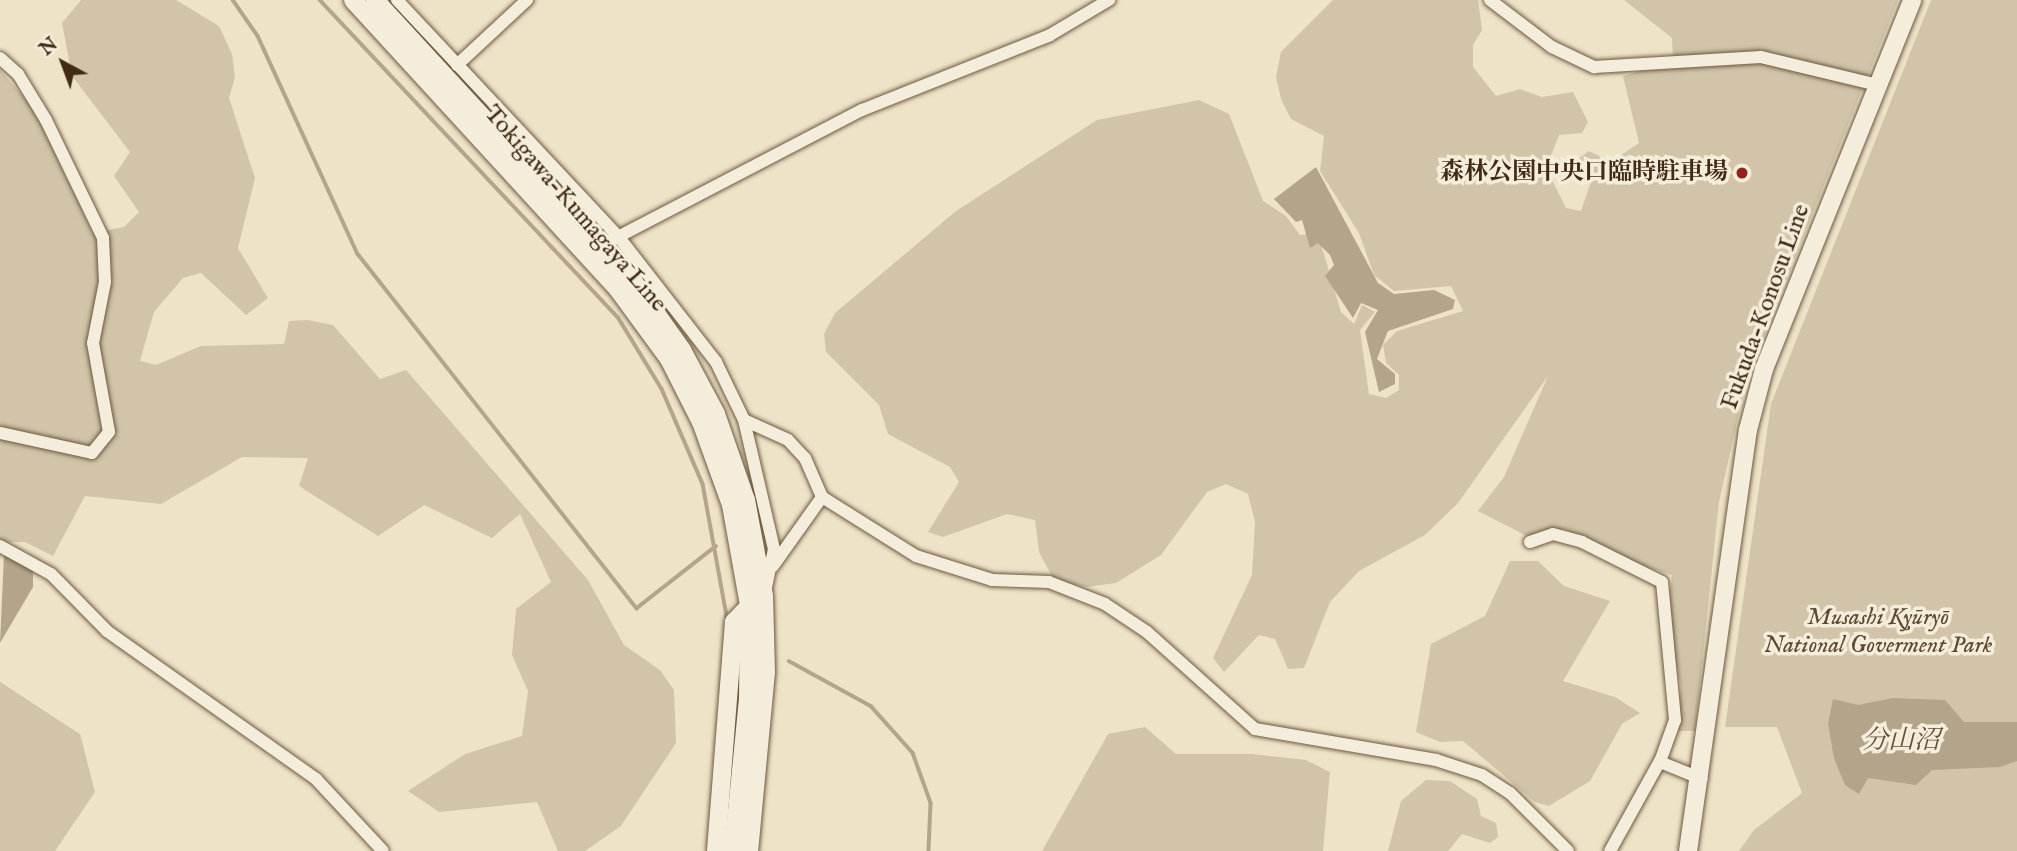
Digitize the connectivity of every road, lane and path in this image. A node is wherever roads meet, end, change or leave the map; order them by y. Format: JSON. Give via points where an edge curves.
{"nodes":[{"id":1,"x":353,"y":0,"type":"edge"},
{"id":2,"x":375,"y":0,"type":"edge"},
{"id":3,"x":397,"y":0,"type":"edge"},
{"id":4,"x":527,"y":0,"type":"edge"},
{"id":5,"x":1109,"y":0,"type":"edge"},
{"id":6,"x":1490,"y":0,"type":"edge"},
{"id":7,"x":1912,"y":0,"type":"edge"},
{"id":8,"x":0,"y":58,"type":"edge"},
{"id":9,"x":457,"y":65,"type":"junction"},
{"id":10,"x":1878,"y":85,"type":"junction"},
{"id":11,"x":604,"y":246,"type":"junction"},
{"id":12,"x":744,"y":420,"type":"junction"},
{"id":13,"x":0,"y":433,"type":"edge"},
{"id":14,"x":822,"y":498,"type":"junction"},
{"id":15,"x":1530,"y":542,"type":"dead end"},
{"id":16,"x":0,"y":546,"type":"edge"},
{"id":17,"x":773,"y":566,"type":"junction"},
{"id":18,"x":754,"y":602,"type":"junction"},
{"id":19,"x":757,"y":622,"type":"junction"},
{"id":20,"x":1660,"y":762,"type":"junction"},
{"id":21,"x":1702,"y":779,"type":"junction"},
{"id":22,"x":383,"y":851,"type":"edge"},
{"id":23,"x":716,"y":851,"type":"edge"},
{"id":24,"x":733,"y":851,"type":"edge"},
{"id":25,"x":749,"y":851,"type":"edge"},
{"id":26,"x":1568,"y":851,"type":"edge"},
{"id":27,"x":1610,"y":851,"type":"edge"},
{"id":28,"x":1688,"y":851,"type":"edge"}],
"edges":[{"from":1,"to":11,"type":"main road","name":"Tokigawa-Kumagaya Line"},
{"from":2,"to":11,"type":"main road","name":"Tokigawa-Kumagaya Line"},
{"from":3,"to":9,"type":"street"},
{"from":4,"to":9,"type":"street"},
{"from":5,"to":11,"type":"street","via":[[1050,35],[862,110]]},
{"from":6,"to":10,"type":"street","via":[[1552,47],[1594,68],[1761,57]]},
{"from":7,"to":10,"type":"main road","name":"Fukuda-Konosu Line"},
{"from":8,"to":13,"type":"street","via":[[18,74],[46,120],[103,238],[105,282],[93,343],[109,432],[92,453]]},
{"from":9,"to":11,"type":"street"},
{"from":10,"to":21,"type":"main road","name":"Fukuda-Konosu Line","via":[[1764,369],[1748,430]]},
{"from":11,"to":12,"type":"street","via":[[716,362]]},
{"from":11,"to":18,"type":"main road","name":"Tokigawa-Kumagaya Line","via":[[701,422],[731,505]]},
{"from":12,"to":14,"type":"street","via":[[788,440],[805,458]]},
{"from":12,"to":17,"type":"street"},
{"from":14,"to":17,"type":"street"},
{"from":14,"to":26,"type":"street","via":[[916,556],[992,580],[1049,582],[1105,604],[1147,632],[1255,729],[1436,760],[1482,775],[1510,793]]},
{"from":15,"to":20,"type":"street","via":[[1553,534],[1583,542],[1662,582],[1675,720]]},
{"from":16,"to":22,"type":"street","via":[[51,574],[107,631],[316,779]]},
{"from":17,"to":18,"type":"street"},
{"from":18,"to":19,"type":"main road","name":"Tokigawa-Kumagaya Line"},
{"from":18,"to":23,"type":"main road","via":[[734,622]]},
{"from":19,"to":24,"type":"main road","name":"Tokigawa-Kumagaya Line"},
{"from":19,"to":25,"type":"main road","name":"Tokigawa-Kumagaya Line","via":[[766,643]]},
{"from":20,"to":21,"type":"street"},
{"from":20,"to":27,"type":"street"},
{"from":21,"to":28,"type":"main road","name":"Fukuda-Konosu Line"}]}
